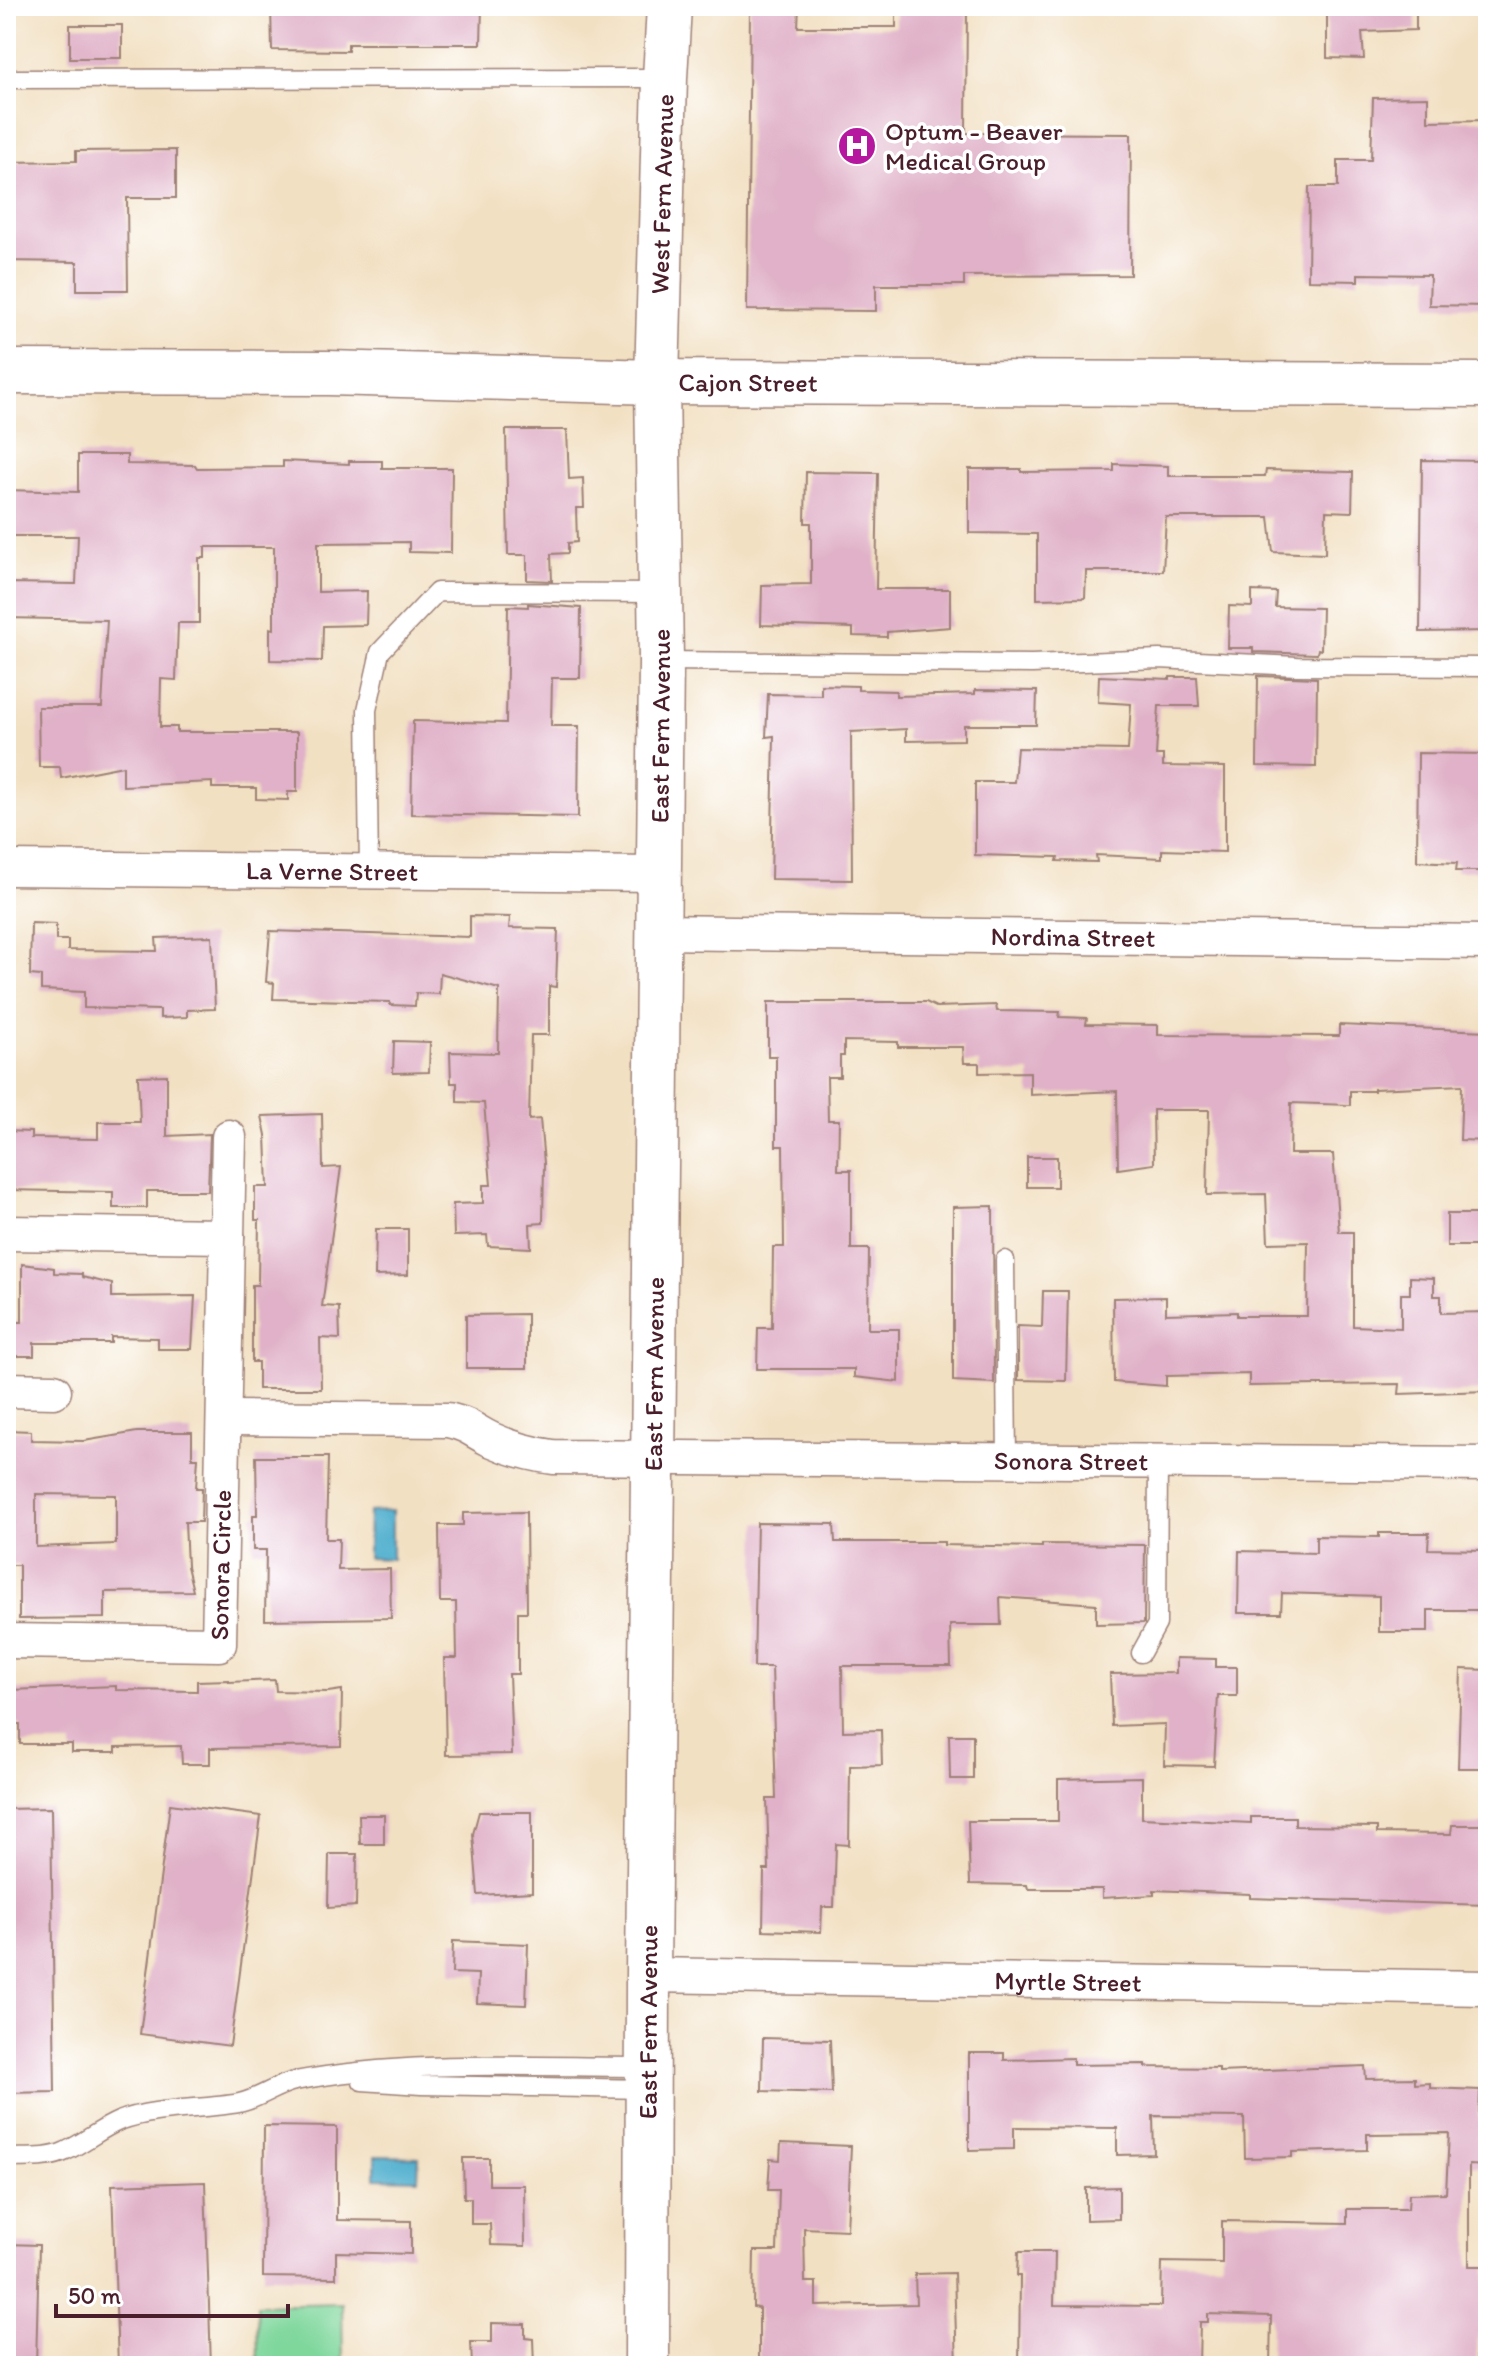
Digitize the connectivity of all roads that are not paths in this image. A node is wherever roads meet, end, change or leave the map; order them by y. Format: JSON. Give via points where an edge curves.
{"nodes":[{"id":1,"x":669,"y":6,"type":"edge"},
{"id":2,"x":665,"y":78,"type":"junction"},
{"id":3,"x":6,"y":79,"type":"edge"},
{"id":4,"x":6,"y":372,"type":"edge"},
{"id":5,"x":657,"y":382,"type":"junction"},
{"id":6,"x":1488,"y":385,"type":"edge"},
{"id":7,"x":661,"y":593,"type":"junction"},
{"id":8,"x":661,"y":661,"type":"junction"},
{"id":9,"x":1488,"y":667,"type":"edge"},
{"id":10,"x":6,"y":868,"type":"edge"},
{"id":11,"x":369,"y":872,"type":"junction"},
{"id":12,"x":658,"y":874,"type":"junction"},
{"id":13,"x":657,"y":932,"type":"junction"},
{"id":14,"x":1488,"y":942,"type":"edge"},
{"id":15,"x":229,"y":1137,"type":"dead end"},
{"id":16,"x":6,"y":1233,"type":"edge"},
{"id":17,"x":227,"y":1236,"type":"junction"},
{"id":18,"x":1005,"y":1260,"type":"dead end"},
{"id":19,"x":6,"y":1390,"type":"edge"},
{"id":20,"x":54,"y":1391,"type":"dead end"},
{"id":21,"x":224,"y":1418,"type":"junction"},
{"id":22,"x":654,"y":1457,"type":"junction"},
{"id":23,"x":1007,"y":1460,"type":"junction"},
{"id":24,"x":1158,"y":1461,"type":"junction"},
{"id":25,"x":1488,"y":1464,"type":"edge"},
{"id":26,"x":6,"y":1641,"type":"edge"},
{"id":27,"x":1141,"y":1653,"type":"dead end"},
{"id":28,"x":648,"y":1975,"type":"junction"},
{"id":29,"x":1488,"y":1988,"type":"edge"},
{"id":30,"x":648,"y":2078,"type":"junction"},
{"id":31,"x":6,"y":2158,"type":"edge"},
{"id":32,"x":647,"y":2366,"type":"edge"}],
"edges":[{"from":1,"to":2,"type":"street","name":"West Fern Avenue"},
{"from":2,"to":3,"type":"lane"},
{"from":2,"to":5,"type":"street","name":"West Fern Avenue"},
{"from":4,"to":5,"type":"street","name":"Cajon Street"},
{"from":5,"to":6,"type":"street","name":"Cajon Street"},
{"from":5,"to":7,"type":"street","name":"East Fern Avenue"},
{"from":7,"to":8,"type":"street","name":"East Fern Avenue"},
{"from":7,"to":11,"type":"lane","via":[[437,592],[380,652],[367,710]]},
{"from":8,"to":9,"type":"lane","via":[[1032,664],[1159,659]]},
{"from":8,"to":12,"type":"street","name":"East Fern Avenue"},
{"from":10,"to":11,"type":"street","name":"La Verne Street"},
{"from":11,"to":12,"type":"street","name":"La Verne Street"},
{"from":12,"to":13,"type":"street","name":"East Fern Avenue"},
{"from":13,"to":14,"type":"street","name":"Nordina Street"},
{"from":13,"to":22,"type":"street","name":"East Fern Avenue"},
{"from":15,"to":17,"type":"street","name":"Sonora Circle"},
{"from":16,"to":17,"type":"street"},
{"from":17,"to":21,"type":"street","name":"Sonora Circle"},
{"from":18,"to":23,"type":"lane"},
{"from":19,"to":20,"type":"street"},
{"from":21,"to":22,"type":"street","via":[[448,1420],[469,1424],[488,1438],[527,1453]]},
{"from":21,"to":26,"type":"street","name":"Sonora Circle","via":[[219,1644]]},
{"from":22,"to":23,"type":"street","name":"Sonora Street"},
{"from":22,"to":28,"type":"street","name":"East Fern Avenue"},
{"from":23,"to":24,"type":"street","name":"Sonora Street"},
{"from":24,"to":25,"type":"street","name":"Sonora Street"},
{"from":24,"to":27,"type":"lane","via":[[1157,1624]]},
{"from":28,"to":29,"type":"street","name":"Myrtle Street"},
{"from":28,"to":30,"type":"street","name":"East Fern Avenue"},
{"from":30,"to":31,"type":"lane","via":[[421,2085],[323,2077],[291,2082],[239,2103],[118,2121],[47,2157]]},
{"from":30,"to":32,"type":"street","name":"East Fern Avenue"}]}
